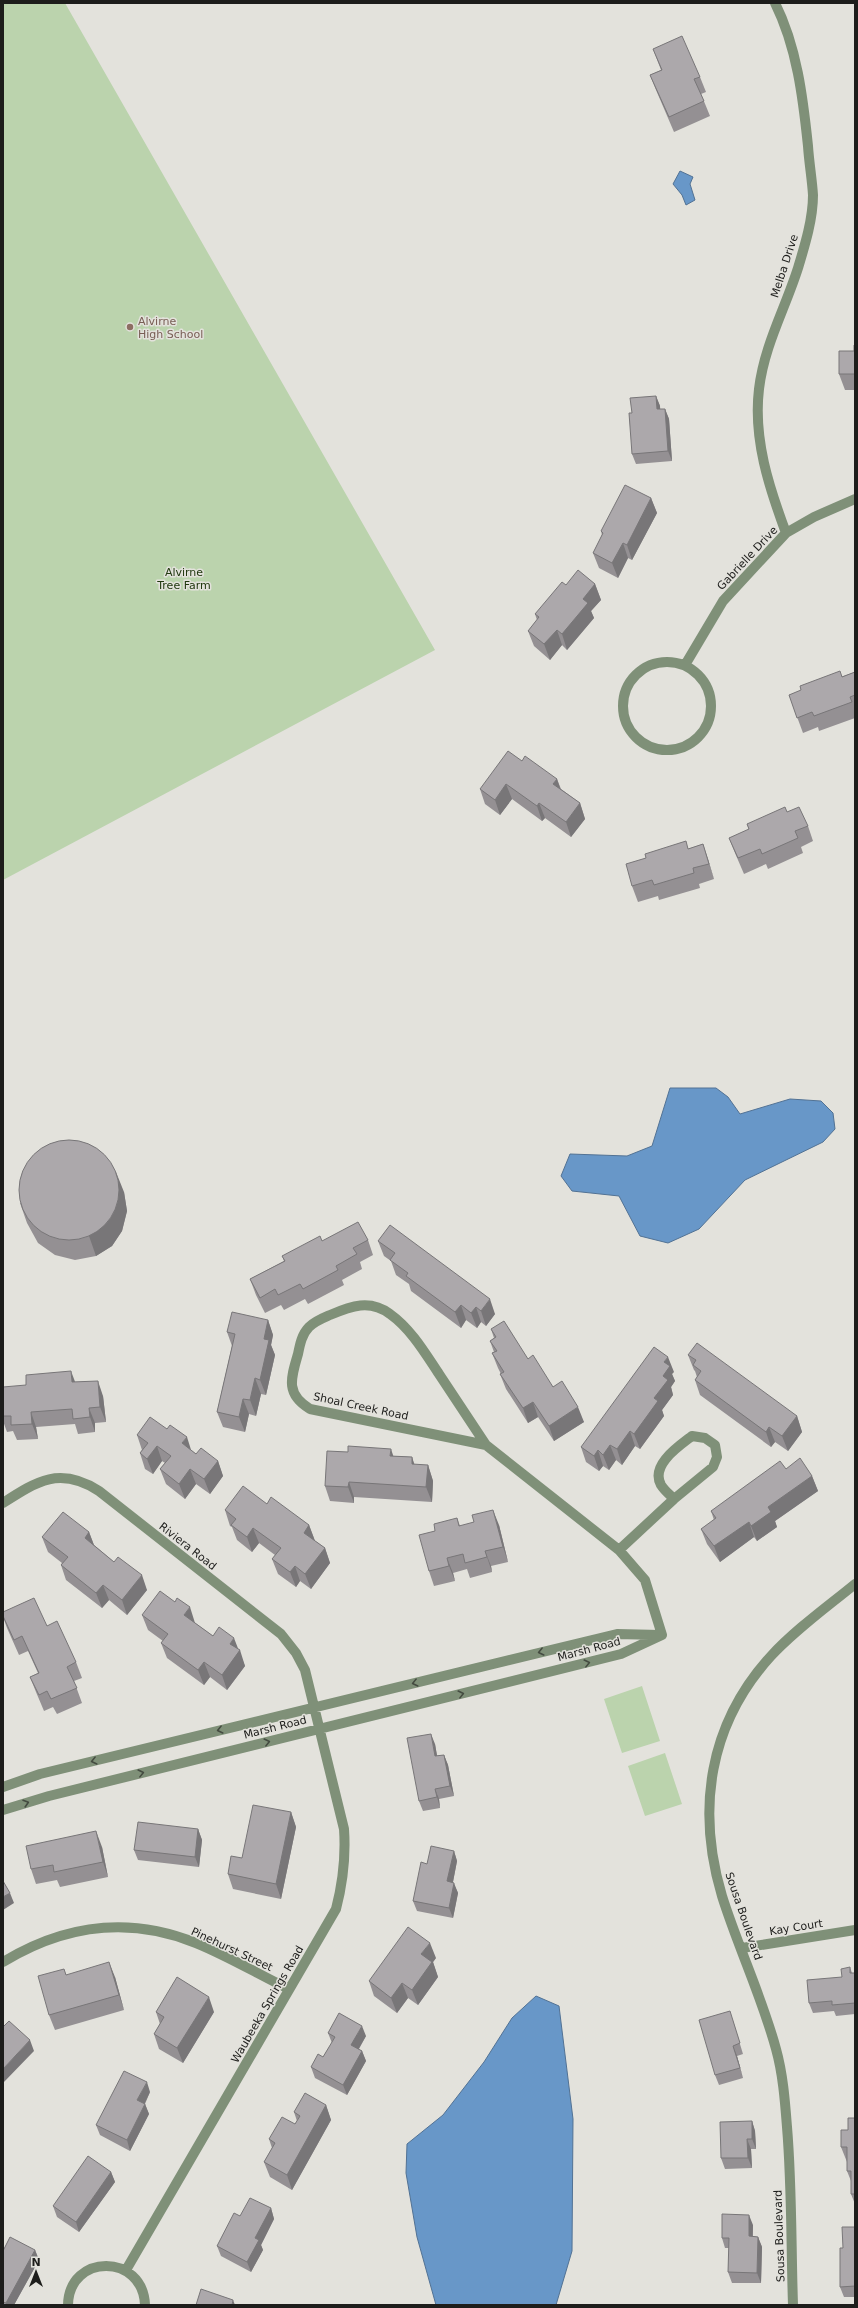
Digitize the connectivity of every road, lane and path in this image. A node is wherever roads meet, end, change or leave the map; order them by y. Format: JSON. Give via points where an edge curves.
{"nodes":[{"id":1,"x":775,"y":3,"type":"edge"},
{"id":2,"x":855,"y":499,"type":"edge"},
{"id":3,"x":786,"y":533,"type":"junction"},
{"id":4,"x":685,"y":665,"type":"junction"},
{"id":5,"x":486,"y":1445,"type":"junction"},
{"id":6,"x":674,"y":1499,"type":"junction"},
{"id":7,"x":3,"y":1503,"type":"edge"},
{"id":8,"x":619,"y":1550,"type":"junction"},
{"id":9,"x":855,"y":1584,"type":"edge"},
{"id":10,"x":662,"y":1635,"type":"junction"},
{"id":11,"x":315,"y":1707,"type":"junction"},
{"id":12,"x":320,"y":1729,"type":"junction"},
{"id":13,"x":3,"y":1786,"type":"edge"},
{"id":14,"x":3,"y":1810,"type":"edge"},
{"id":15,"x":855,"y":1930,"type":"edge"},
{"id":16,"x":742,"y":1948,"type":"junction"},
{"id":17,"x":3,"y":1962,"type":"edge"},
{"id":18,"x":289,"y":1989,"type":"junction"},
{"id":19,"x":126,"y":2270,"type":"junction"},
{"id":20,"x":68,"y":2305,"type":"edge"},
{"id":21,"x":145,"y":2305,"type":"edge"},
{"id":22,"x":793,"y":2305,"type":"edge"}],
"edges":[{"from":1,"to":3,"type":"street","name":"Melba Drive","via":[[789,38],[802,94],[813,195],[810,220],[798,268],[771,339],[759,390],[760,440],[764,464]]},
{"from":2,"to":3,"type":"street","name":"Gabrielle Drive"},
{"from":3,"to":4,"type":"street","name":"Gabrielle Drive","via":[[723,601]]},
{"from":4,"to":4,"type":"street","via":[[698,674],[711,700],[711,715],[706,728],[696,740],[684,748],[669,751],[654,749],[641,743],[630,733],[624,720],[624,690],[643,668],[656,662]]},
{"from":5,"to":5,"type":"street","name":"Shoal Creek Road","via":[[310,1409],[296,1397],[291,1380],[303,1335],[318,1320],[351,1306],[373,1305],[391,1314],[419,1344]]},
{"from":5,"to":8,"type":"street","name":"Shoal Creek Road"},
{"from":6,"to":6,"type":"street","via":[[713,1467],[718,1457],[715,1445],[705,1438],[692,1436],[675,1449],[661,1466],[661,1484]]},
{"from":6,"to":8,"type":"street"},
{"from":7,"to":11,"type":"street","name":"Riviera Road","via":[[42,1480],[66,1477],[78,1479],[94,1488],[281,1634],[305,1670]]},
{"from":8,"to":10,"type":"street","name":"Shoal Creek Road","via":[[645,1580]]},
{"from":9,"to":16,"type":"street","name":"Sousa Boulevard","via":[[802,1626],[760,1668],[732,1712],[718,1749],[710,1799],[710,1838],[721,1892]]},
{"from":10,"to":11,"type":"street","name":"Marsh Road","one_way":true,"via":[[617,1634]]},
{"from":12,"to":10,"type":"street","name":"Marsh Road","one_way":true,"via":[[621,1654]]},
{"from":11,"to":12,"type":"street","name":"Riviera Road"},
{"from":11,"to":13,"type":"street","name":"Marsh Road","one_way":true,"via":[[40,1774]]},
{"from":14,"to":12,"type":"street","name":"Marsh Road","one_way":true,"via":[[48,1796]]},
{"from":12,"to":18,"type":"street","name":"Waubeeka Springs Road","via":[[344,1830],[346,1856],[343,1882],[336,1909]]},
{"from":15,"to":16,"type":"street","name":"Kay Court"},
{"from":16,"to":22,"type":"street","name":"Sousa Boulevard","via":[[776,2050],[785,2097],[789,2148]]},
{"from":17,"to":18,"type":"street","name":"Pinehurst Street","via":[[45,1940],[73,1931],[105,1927],[136,1928],[196,1943]]},
{"from":18,"to":19,"type":"street","name":"Waubeeka Springs Road"},
{"from":19,"to":20,"type":"street","via":[[114,2266],[90,2269],[72,2286]]},
{"from":19,"to":21,"type":"street","via":[[143,2290]]}]}
